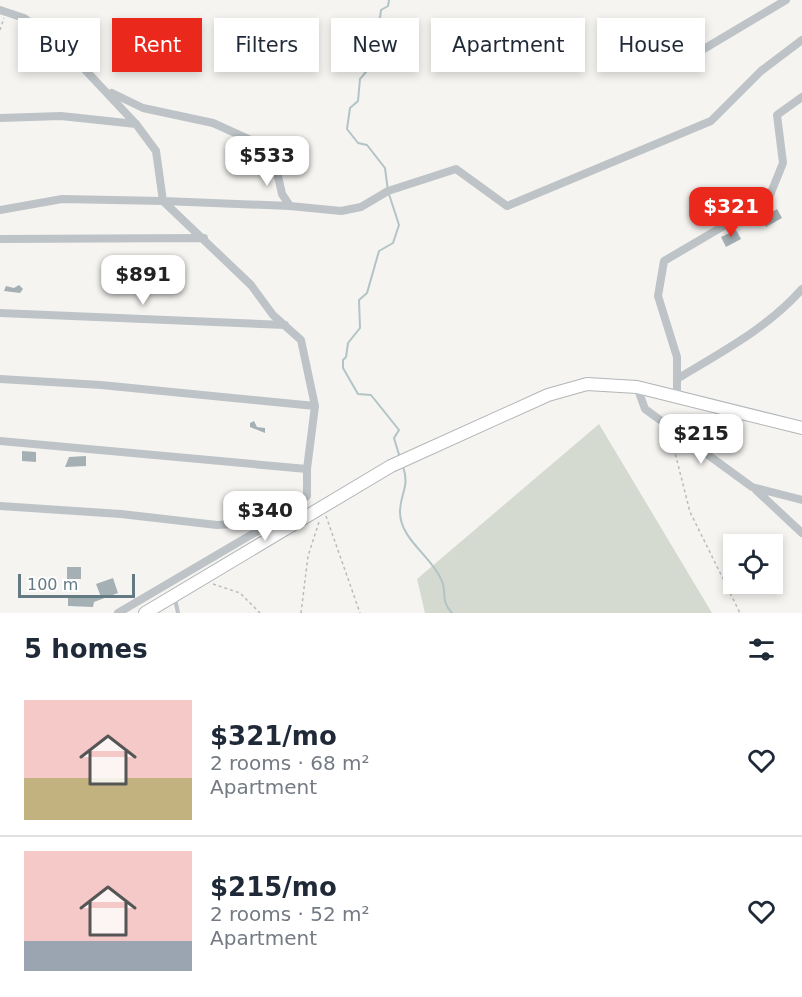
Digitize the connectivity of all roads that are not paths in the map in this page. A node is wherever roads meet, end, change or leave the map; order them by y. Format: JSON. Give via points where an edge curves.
{"nodes":[{"id":1,"x":786,"y":0,"type":"edge"},
{"id":2,"x":3,"y":12,"type":"edge"},
{"id":3,"x":802,"y":40,"type":"edge"},
{"id":4,"x":705,"y":48,"type":"edge"},
{"id":5,"x":108,"y":91,"type":"junction"},
{"id":6,"x":802,"y":97,"type":"edge"},
{"id":7,"x":0,"y":118,"type":"edge"},
{"id":8,"x":136,"y":124,"type":"junction"},
{"id":9,"x":163,"y":201,"type":"junction"},
{"id":10,"x":290,"y":206,"type":"junction"},
{"id":11,"x":0,"y":210,"type":"edge"},
{"id":12,"x":204,"y":238,"type":"junction"},
{"id":13,"x":0,"y":239,"type":"edge"},
{"id":14,"x":802,"y":289,"type":"edge"},
{"id":15,"x":0,"y":313,"type":"edge"},
{"id":16,"x":285,"y":325,"type":"junction"},
{"id":17,"x":0,"y":379,"type":"edge"},
{"id":18,"x":677,"y":379,"type":"junction"},
{"id":19,"x":637,"y":387,"type":"junction"},
{"id":20,"x":677,"y":397,"type":"junction"},
{"id":21,"x":315,"y":406,"type":"junction"},
{"id":22,"x":802,"y":428,"type":"edge"},
{"id":23,"x":0,"y":441,"type":"edge"},
{"id":24,"x":307,"y":469,"type":"junction"},
{"id":25,"x":752,"y":487,"type":"junction"},
{"id":26,"x":802,"y":500,"type":"edge"},
{"id":27,"x":0,"y":506,"type":"edge"},
{"id":28,"x":273,"y":522,"type":"junction"},
{"id":29,"x":802,"y":533,"type":"edge"},
{"id":30,"x":174,"y":596,"type":"junction"},
{"id":31,"x":118,"y":613,"type":"edge"},
{"id":32,"x":145,"y":613,"type":"edge"},
{"id":33,"x":178,"y":613,"type":"edge"}],
"edges":[{"from":1,"to":4,"type":"street"},
{"from":2,"to":5,"type":"street","via":[[24,18]]},
{"from":3,"to":10,"type":"street","via":[[761,71],[711,121],[507,206],[456,169],[388,191],[361,207],[341,212]]},
{"from":5,"to":8,"type":"street"},
{"from":5,"to":10,"type":"street","via":[[143,108],[213,123],[266,147],[273,154],[282,194]]},
{"from":6,"to":18,"type":"street","via":[[777,115],[783,163],[768,200],[664,261],[658,296],[677,357]]},
{"from":7,"to":8,"type":"street","via":[[61,116]]},
{"from":8,"to":9,"type":"street","via":[[156,151]]},
{"from":9,"to":10,"type":"street"},
{"from":9,"to":11,"type":"street","via":[[62,199]]},
{"from":9,"to":12,"type":"street"},
{"from":12,"to":13,"type":"street"},
{"from":12,"to":16,"type":"street"},
{"from":14,"to":18,"type":"street","via":[[785,309]]},
{"from":15,"to":16,"type":"street"},
{"from":16,"to":21,"type":"street","via":[[305,348]]},
{"from":17,"to":21,"type":"street"},
{"from":18,"to":20,"type":"street"},
{"from":19,"to":20,"type":"highway"},
{"from":19,"to":25,"type":"street","via":[[645,409]]},
{"from":19,"to":30,"type":"highway","via":[[586,384],[548,395],[392,466]]},
{"from":20,"to":22,"type":"highway"},
{"from":21,"to":24,"type":"street"},
{"from":23,"to":24,"type":"street"},
{"from":24,"to":28,"type":"street","via":[[307,496]]},
{"from":25,"to":26,"type":"street"},
{"from":25,"to":29,"type":"street"},
{"from":27,"to":28,"type":"street","via":[[217,525]]},
{"from":28,"to":31,"type":"street"},
{"from":30,"to":32,"type":"highway"},
{"from":30,"to":33,"type":"lane"}]}
